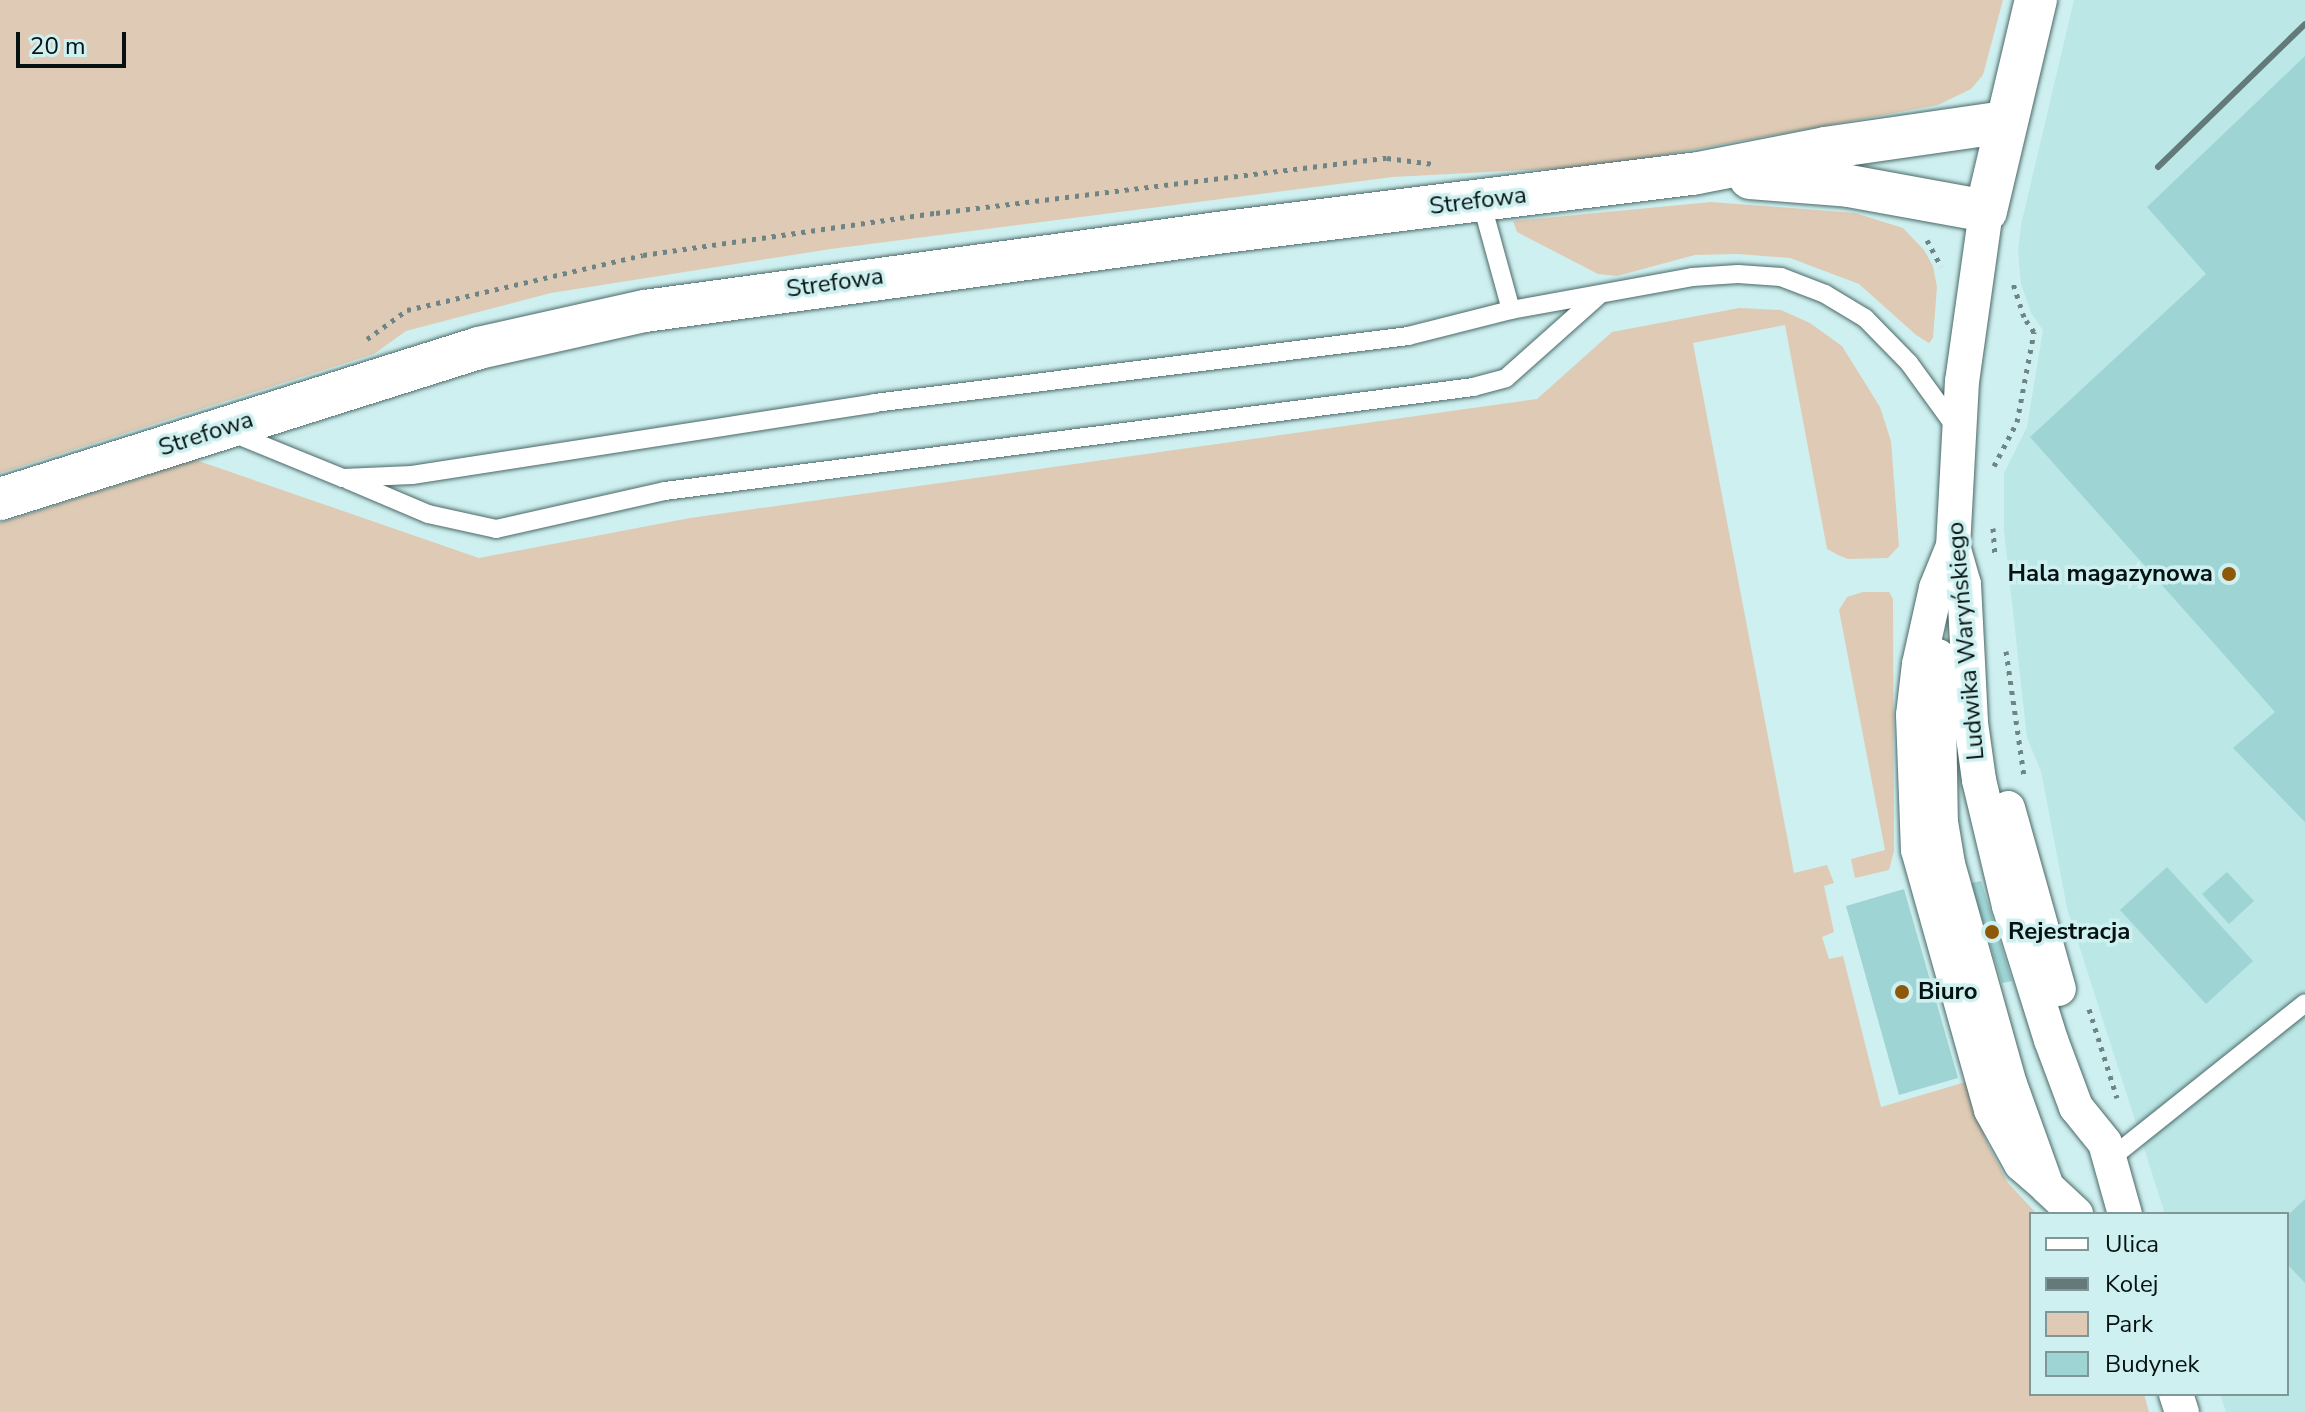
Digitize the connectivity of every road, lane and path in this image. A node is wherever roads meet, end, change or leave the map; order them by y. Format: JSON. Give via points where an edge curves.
{"nodes":[{"id":1,"x":2036,"y":0,"type":"edge"},
{"id":2,"x":2006,"y":122,"type":"junction"},
{"id":3,"x":1693,"y":174,"type":"junction"},
{"id":4,"x":1481,"y":201,"type":"junction"},
{"id":5,"x":1986,"y":211,"type":"junction"},
{"id":6,"x":1926,"y":239,"type":"dead end"},
{"id":7,"x":1944,"y":281,"type":"dead end"},
{"id":8,"x":1598,"y":296,"type":"junction"},
{"id":9,"x":1511,"y":310,"type":"junction"},
{"id":10,"x":2025,"y":378,"type":"dead end"},
{"id":11,"x":2017,"y":422,"type":"dead end"},
{"id":12,"x":221,"y":429,"type":"junction"},
{"id":13,"x":1959,"y":431,"type":"junction"},
{"id":14,"x":343,"y":478,"type":"junction"},
{"id":15,"x":0,"y":499,"type":"edge"},
{"id":16,"x":1950,"y":586,"type":"junction"},
{"id":17,"x":2305,"y":1003,"type":"edge"},
{"id":18,"x":2108,"y":1151,"type":"junction"},
{"id":19,"x":2074,"y":1212,"type":"edge"},
{"id":20,"x":2124,"y":1212,"type":"edge"}],
"edges":[{"from":1,"to":2,"type":"street","name":"Ludwika Waryńskiego"},
{"from":2,"to":3,"type":"street","name":"Strefowa","via":[[1825,148]]},
{"from":2,"to":5,"type":"street","name":"Ludwika Waryńskiego"},
{"from":3,"to":4,"type":"street","name":"Strefowa"},
{"from":3,"to":5,"type":"street","name":"Strefowa","via":[[1849,186]]},
{"from":4,"to":9,"type":"lane"},
{"from":4,"to":12,"type":"street","name":"Strefowa","via":[[645,311],[479,348]]},
{"from":5,"to":13,"type":"street","name":"Ludwika Waryńskiego"},
{"from":6,"to":7,"type":"path"},
{"from":8,"to":9,"type":"lane"},
{"from":8,"to":13,"type":"lane","via":[[1692,277],[1781,277],[1825,294],[1865,318],[1909,363]]},
{"from":8,"to":14,"type":"lane","via":[[1506,378],[1473,387],[665,491],[496,529],[428,514]]},
{"from":9,"to":14,"type":"lane","via":[[1408,336],[875,403],[426,473]]},
{"from":10,"to":11,"type":"path"},
{"from":12,"to":14,"type":"lane"},
{"from":12,"to":15,"type":"street","name":"Strefowa"},
{"from":13,"to":16,"type":"street","name":"Ludwika Waryńskiego"},
{"from":16,"to":18,"type":"street","name":"Ludwika Waryńskiego","via":[[1979,780],[2009,906],[2076,1107]]},
{"from":16,"to":19,"type":"street","via":[[1941,822],[1948,864],[2010,1084],[2047,1187]]},
{"from":17,"to":18,"type":"lane"},
{"from":18,"to":20,"type":"street","name":"Ludwika Waryńskiego"}]}
